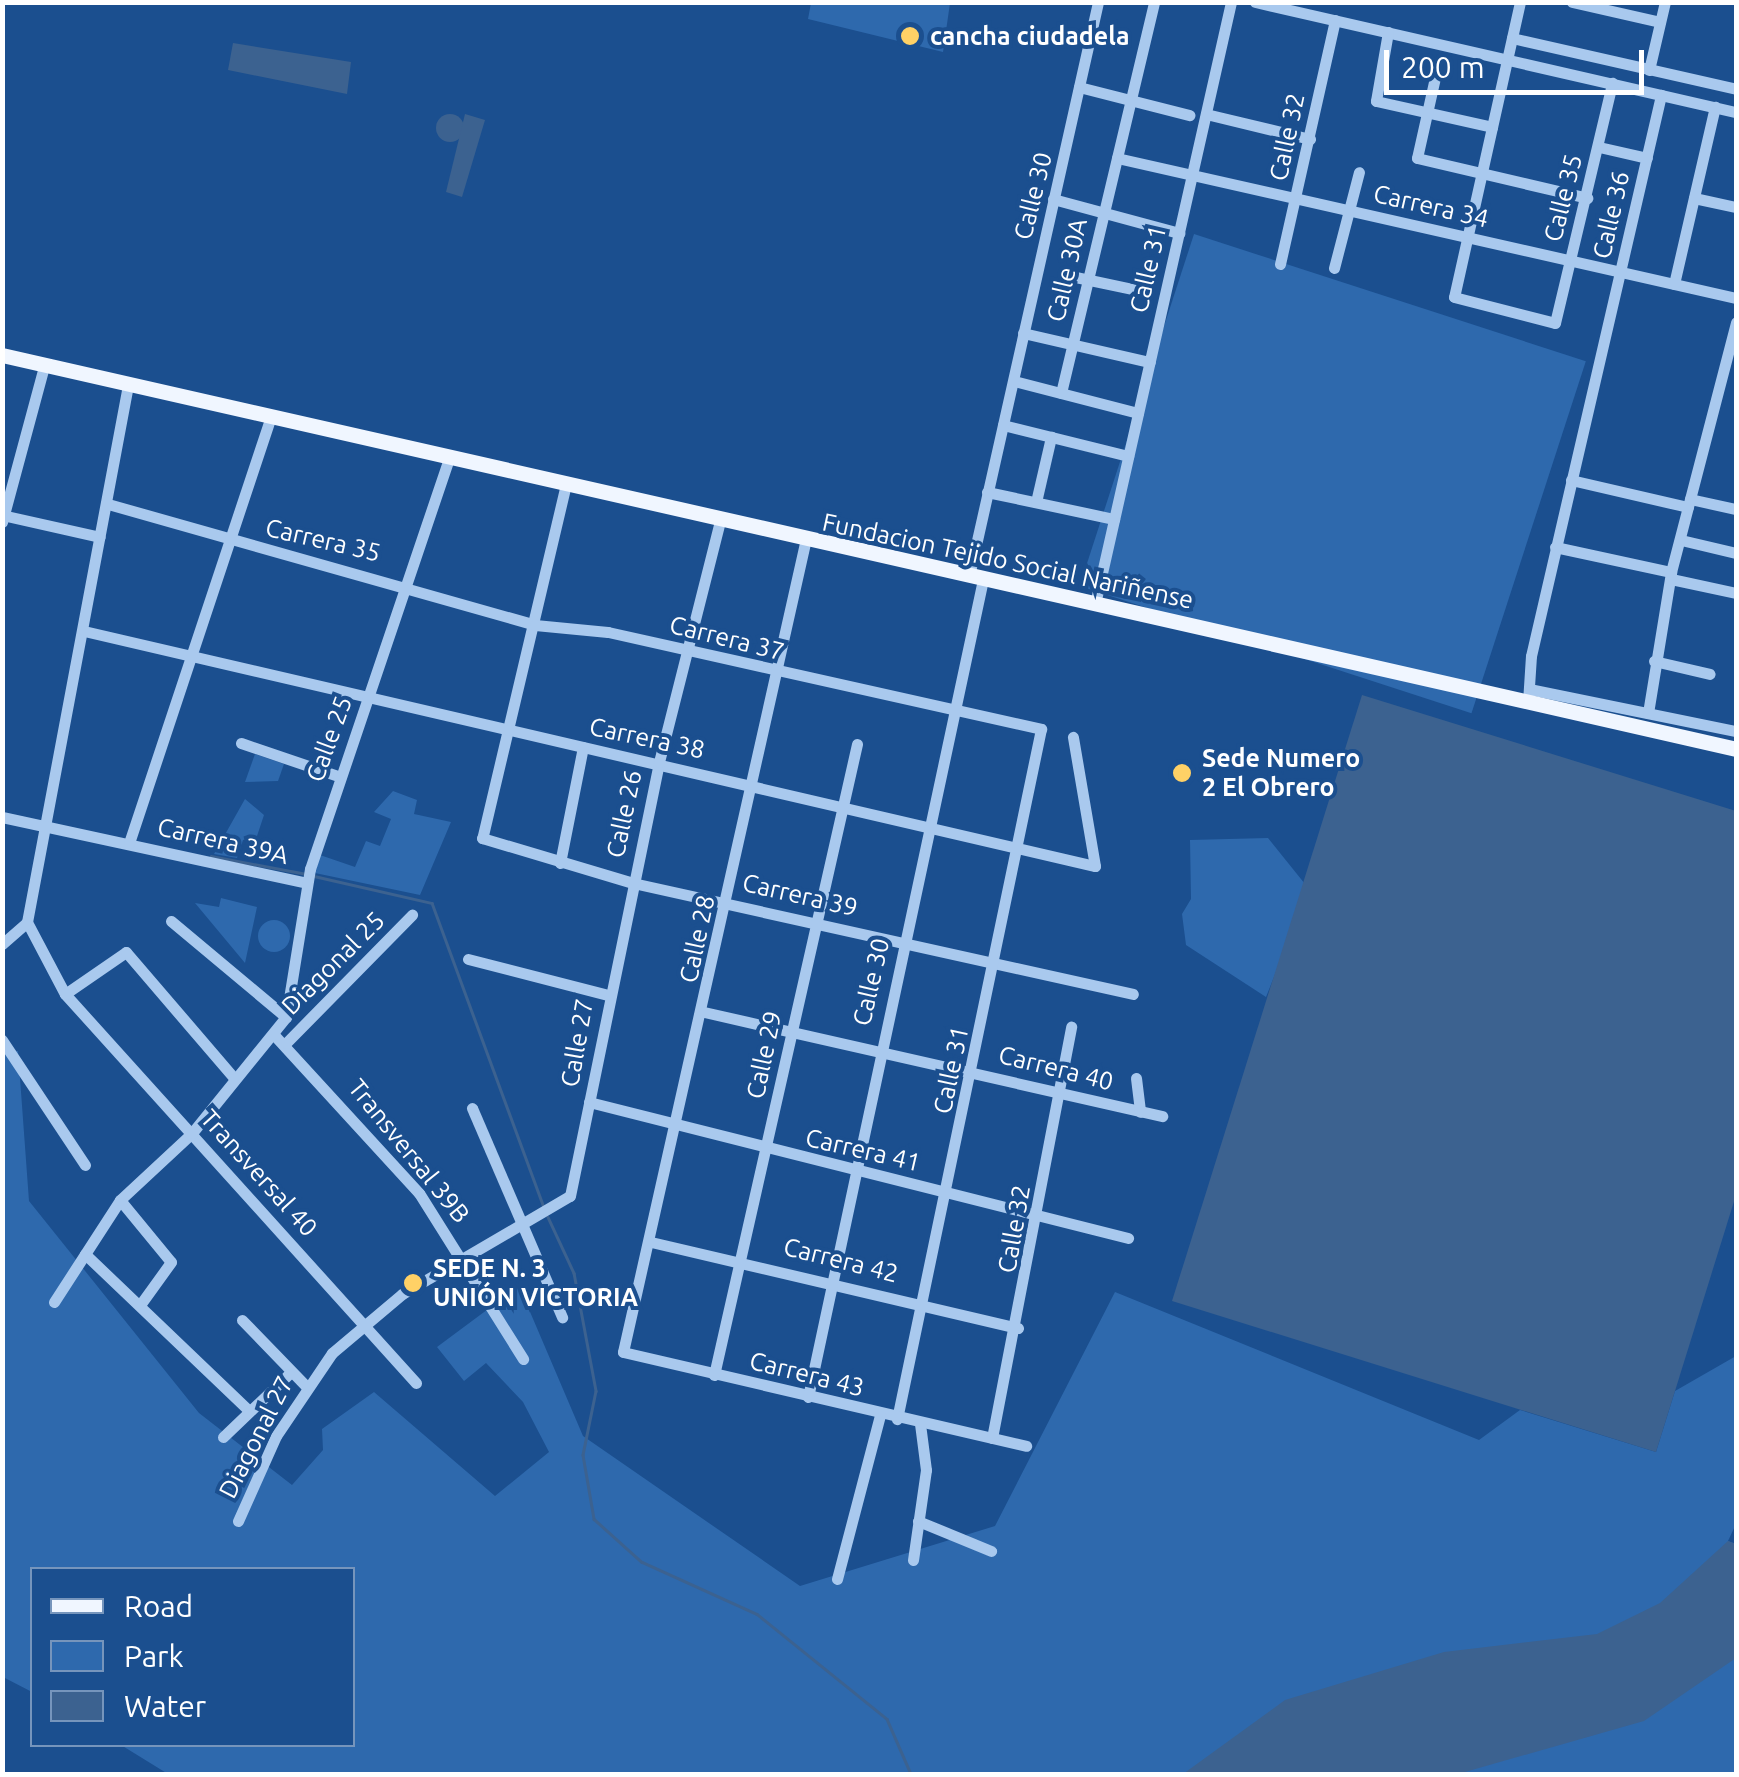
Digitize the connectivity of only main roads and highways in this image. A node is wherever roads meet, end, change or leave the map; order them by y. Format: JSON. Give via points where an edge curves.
{"nodes":[{"id":1,"x":2,"y":355,"type":"edge"},
{"id":2,"x":1736,"y":749,"type":"edge"}],
"edges":[{"from":1,"to":2,"type":"main road","name":"Fundacion Tejido Social Nariñense","via":[[269,423],[1529,696]]}]}
